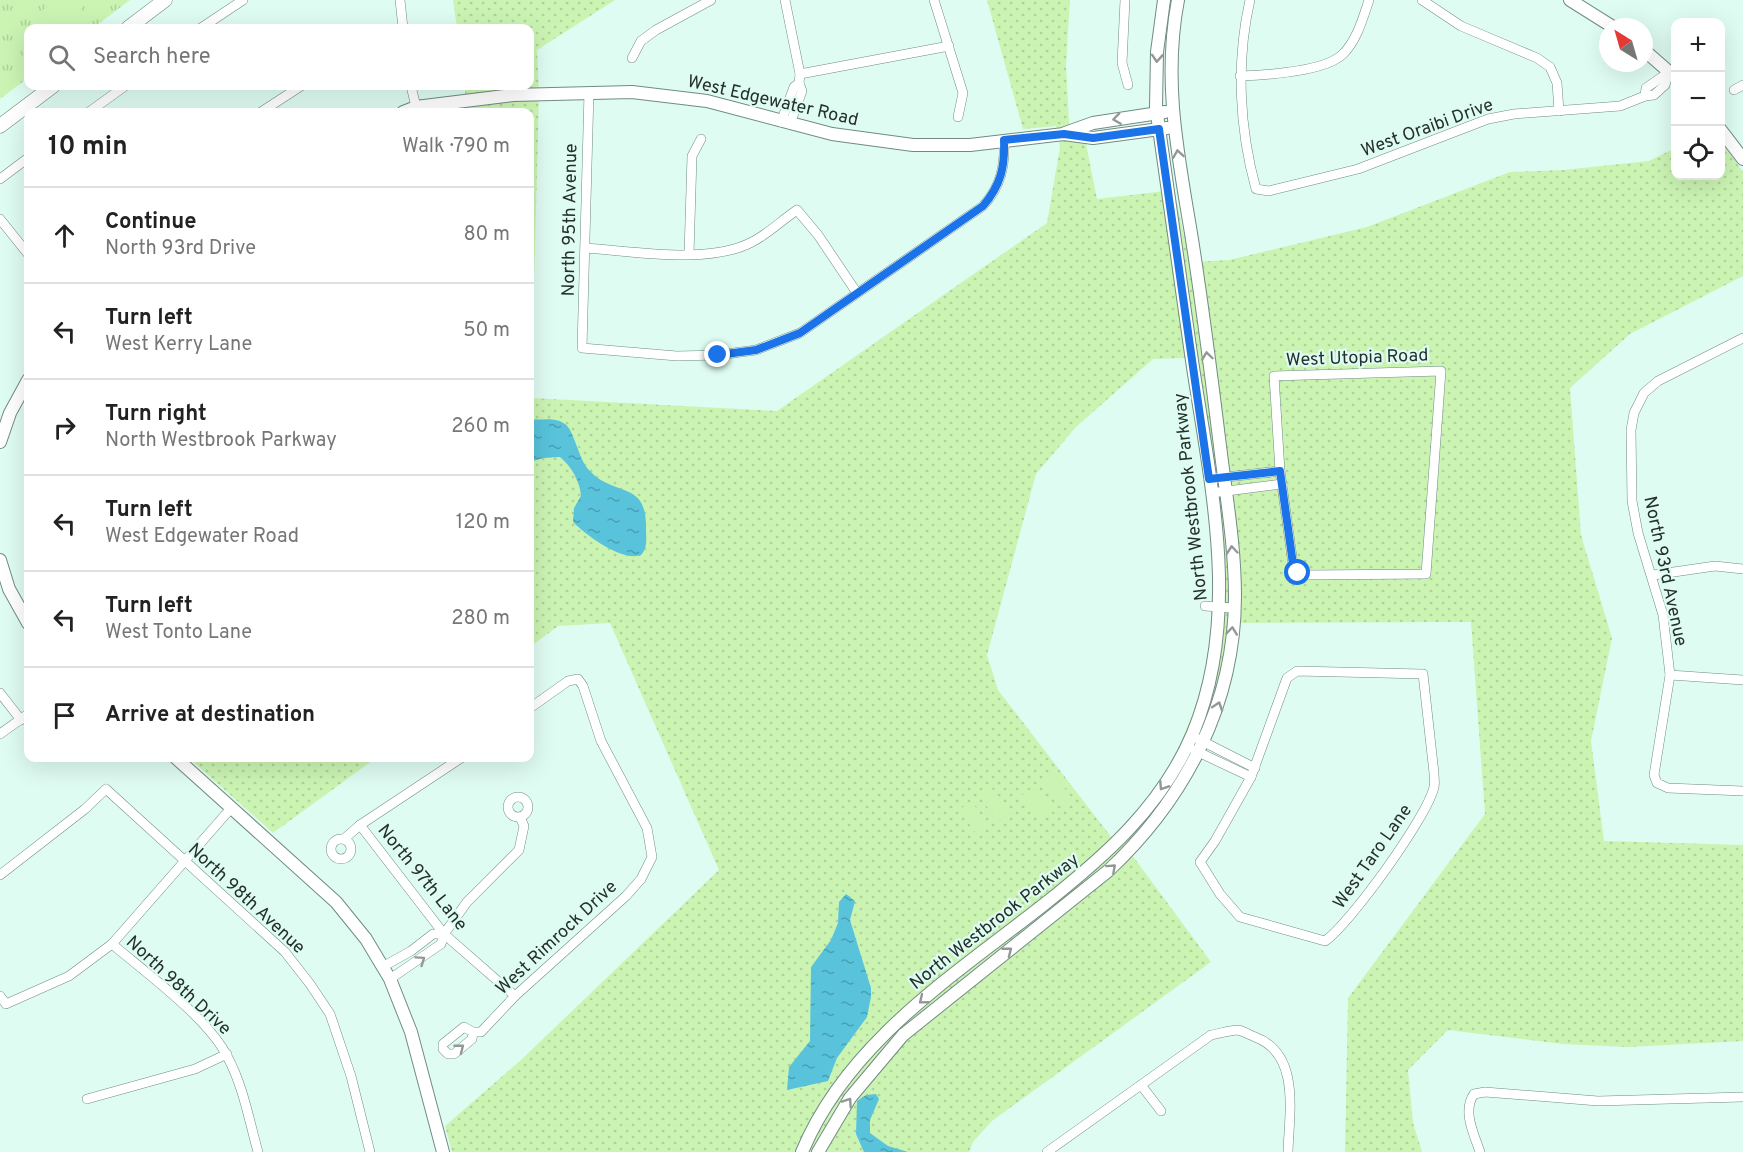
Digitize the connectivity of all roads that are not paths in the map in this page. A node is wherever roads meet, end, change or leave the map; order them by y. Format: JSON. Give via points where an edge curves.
{"nodes":[{"id":1,"x":165,"y":0,"type":"edge"},
{"id":2,"x":243,"y":0,"type":"edge"},
{"id":3,"x":400,"y":0,"type":"edge"},
{"id":4,"x":711,"y":0,"type":"edge"},
{"id":5,"x":785,"y":0,"type":"edge"},
{"id":6,"x":934,"y":0,"type":"edge"},
{"id":7,"x":1125,"y":0,"type":"edge"},
{"id":8,"x":1164,"y":0,"type":"edge"},
{"id":9,"x":1178,"y":0,"type":"edge"},
{"id":10,"x":1250,"y":0,"type":"edge"},
{"id":11,"x":1370,"y":0,"type":"edge"},
{"id":12,"x":1422,"y":0,"type":"edge"},
{"id":13,"x":1570,"y":0,"type":"edge"},
{"id":14,"x":1599,"y":18,"type":"edge"},
{"id":15,"x":133,"y":24,"type":"edge"},
{"id":16,"x":207,"y":24,"type":"edge"},
{"id":17,"x":403,"y":24,"type":"edge"},
{"id":18,"x":949,"y":46,"type":"junction"},
{"id":19,"x":632,"y":58,"type":"dead end"},
{"id":20,"x":1653,"y":58,"type":"edge"},
{"id":21,"x":1671,"y":74,"type":"edge"},
{"id":22,"x":1240,"y":76,"type":"junction"},
{"id":23,"x":1671,"y":76,"type":"edge"},
{"id":24,"x":798,"y":82,"type":"junction"},
{"id":25,"x":1128,"y":85,"type":"dead end"},
{"id":26,"x":48,"y":90,"type":"edge"},
{"id":27,"x":118,"y":90,"type":"edge"},
{"id":28,"x":295,"y":90,"type":"edge"},
{"id":29,"x":412,"y":90,"type":"edge"},
{"id":30,"x":589,"y":92,"type":"junction"},
{"id":31,"x":416,"y":107,"type":"joint"},
{"id":32,"x":94,"y":108,"type":"edge"},
{"id":33,"x":267,"y":108,"type":"edge"},
{"id":34,"x":1172,"y":111,"type":"junction"},
{"id":35,"x":1559,"y":111,"type":"junction"},
{"id":36,"x":1157,"y":114,"type":"junction"},
{"id":37,"x":958,"y":117,"type":"dead end"},
{"id":38,"x":785,"y":123,"type":"junction"},
{"id":39,"x":0,"y":126,"type":"edge"},
{"id":40,"x":1174,"y":127,"type":"junction"},
{"id":41,"x":1159,"y":129,"type":"junction"},
{"id":42,"x":1064,"y":134,"type":"junction"},
{"id":43,"x":1725,"y":136,"type":"edge"},
{"id":44,"x":701,"y":139,"type":"dead end"},
{"id":45,"x":1004,"y":140,"type":"junction"},
{"id":46,"x":1743,"y":159,"type":"edge"},
{"id":47,"x":24,"y":161,"type":"edge"},
{"id":48,"x":0,"y":179,"type":"edge"},
{"id":49,"x":0,"y":219,"type":"edge"},
{"id":50,"x":24,"y":249,"type":"edge"},
{"id":51,"x":586,"y":249,"type":"junction"},
{"id":52,"x":689,"y":254,"type":"junction"},
{"id":53,"x":857,"y":293,"type":"junction"},
{"id":54,"x":1743,"y":338,"type":"edge"},
{"id":55,"x":24,"y":387,"type":"edge"},
{"id":56,"x":0,"y":442,"type":"edge"},
{"id":57,"x":1280,"y":471,"type":"junction"},
{"id":58,"x":1224,"y":477,"type":"junction"},
{"id":59,"x":1209,"y":479,"type":"junction"},
{"id":60,"x":1282,"y":484,"type":"junction"},
{"id":61,"x":1226,"y":492,"type":"junction"},
{"id":62,"x":1211,"y":494,"type":"junction"},
{"id":63,"x":0,"y":560,"type":"edge"},
{"id":64,"x":1743,"y":569,"type":"edge"},
{"id":65,"x":1653,"y":574,"type":"junction"},
{"id":66,"x":1205,"y":606,"type":"dead end"},
{"id":67,"x":1220,"y":607,"type":"junction"},
{"id":68,"x":1234,"y":608,"type":"junction"},
{"id":69,"x":24,"y":616,"type":"edge"},
{"id":70,"x":1670,"y":675,"type":"junction"},
{"id":71,"x":1743,"y":681,"type":"edge"},
{"id":72,"x":0,"y":693,"type":"edge"},
{"id":73,"x":534,"y":705,"type":"edge"},
{"id":74,"x":24,"y":716,"type":"edge"},
{"id":75,"x":24,"y":718,"type":"edge"},
{"id":76,"x":0,"y":734,"type":"edge"},
{"id":77,"x":1189,"y":741,"type":"junction"},
{"id":78,"x":1202,"y":747,"type":"junction"},
{"id":79,"x":181,"y":762,"type":"edge"},
{"id":80,"x":455,"y":762,"type":"edge"},
{"id":81,"x":1253,"y":772,"type":"junction"},
{"id":82,"x":1743,"y":791,"type":"edge"},
{"id":83,"x":232,"y":807,"type":"junction"},
{"id":84,"x":520,"y":817,"type":"dead end"},
{"id":85,"x":360,"y":825,"type":"junction"},
{"id":86,"x":1125,"y":835,"type":"junction"},
{"id":87,"x":344,"y":839,"type":"dead end"},
{"id":88,"x":1136,"y":846,"type":"junction"},
{"id":89,"x":184,"y":861,"type":"junction"},
{"id":90,"x":0,"y":875,"type":"edge"},
{"id":91,"x":1058,"y":892,"type":"junction"},
{"id":92,"x":1067,"y":904,"type":"junction"},
{"id":93,"x":444,"y":934,"type":"junction"},
{"id":94,"x":112,"y":944,"type":"junction"},
{"id":95,"x":969,"y":963,"type":"junction"},
{"id":96,"x":384,"y":966,"type":"junction"},
{"id":97,"x":977,"y":975,"type":"junction"},
{"id":98,"x":390,"y":979,"type":"junction"},
{"id":99,"x":515,"y":996,"type":"junction"},
{"id":100,"x":3,"y":1000,"type":"edge"},
{"id":101,"x":472,"y":1032,"type":"dead end"},
{"id":102,"x":227,"y":1054,"type":"junction"},
{"id":103,"x":1142,"y":1085,"type":"junction"},
{"id":104,"x":1743,"y":1097,"type":"edge"},
{"id":105,"x":87,"y":1099,"type":"dead end"},
{"id":106,"x":1161,"y":1111,"type":"dead end"},
{"id":107,"x":258,"y":1152,"type":"edge"},
{"id":108,"x":370,"y":1152,"type":"edge"},
{"id":109,"x":443,"y":1152,"type":"edge"},
{"id":110,"x":802,"y":1152,"type":"edge"},
{"id":111,"x":818,"y":1152,"type":"edge"},
{"id":112,"x":1047,"y":1152,"type":"edge"},
{"id":113,"x":1288,"y":1152,"type":"edge"},
{"id":114,"x":1480,"y":1152,"type":"edge"}],
"edges":[{"from":1,"to":15,"type":"main road"},
{"from":2,"to":16,"type":"street"},
{"from":3,"to":17,"type":"street"},
{"from":4,"to":19,"type":"street","via":[[641,41]]},
{"from":5,"to":24,"type":"street"},
{"from":6,"to":18,"type":"street"},
{"from":7,"to":25,"type":"street","via":[[1122,63]]},
{"from":8,"to":36,"type":"street","name":"North Westbrook Parkway","one_way":true,"via":[[1156,70]]},
{"from":9,"to":34,"type":"street","name":"North Westbrook Parkway","via":[[1172,53]]},
{"from":10,"to":22,"type":"street","via":[[1242,35]]},
{"from":11,"to":22,"type":"street","via":[[1353,42],[1342,56],[1298,69]]},
{"from":12,"to":35,"type":"street","via":[[1461,26],[1537,58],[1550,68],[1557,83]]},
{"from":13,"to":14,"type":"street"},
{"from":18,"to":24,"type":"street"},
{"from":18,"to":37,"type":"street","via":[[963,93]]},
{"from":20,"to":21,"type":"street"},
{"from":22,"to":35,"type":"street","name":"West Oraibi Drive","via":[[1256,189],[1269,191],[1358,169],[1488,119]]},
{"from":23,"to":35,"type":"street","name":"West Oraibi Drive","via":[[1646,88],[1645,96],[1620,106]]},
{"from":24,"to":38,"type":"street"},
{"from":26,"to":39,"type":"main road"},
{"from":27,"to":32,"type":"street"},
{"from":28,"to":33,"type":"street"},
{"from":29,"to":31,"type":"street"},
{"from":30,"to":31,"type":"street","name":"West Edgewater Road","via":[[513,95]]},
{"from":30,"to":38,"type":"street","name":"West Edgewater Road","via":[[632,92],[707,101]]},
{"from":30,"to":51,"type":"street","name":"North 95th Avenue"},
{"from":34,"to":36,"type":"street","name":"West Edgewater Road"},
{"from":34,"to":40,"type":"street","name":"North Westbrook Parkway"},
{"from":36,"to":41,"type":"street","name":"North Westbrook Parkway"},
{"from":36,"to":42,"type":"street","name":"West Edgewater Road","one_way":true,"via":[[1093,123]]},
{"from":38,"to":45,"type":"street","name":"West Edgewater Road","via":[[877,142],[913,145],[970,145]]},
{"from":40,"to":41,"type":"street","name":"West Edgewater Road"},
{"from":58,"to":40,"type":"street","name":"North Westbrook Parkway","one_way":true},
{"from":41,"to":42,"type":"street","name":"West Edgewater Road","via":[[1093,138]]},
{"from":41,"to":59,"type":"street","name":"North Westbrook Parkway"},
{"from":42,"to":45,"type":"street","name":"West Edgewater Road"},
{"from":43,"to":46,"type":"street"},
{"from":44,"to":52,"type":"street","via":[[692,156]]},
{"from":45,"to":53,"type":"street","via":[[1003,171],[998,186],[983,206]]},
{"from":47,"to":48,"type":"street"},
{"from":49,"to":50,"type":"street"},
{"from":51,"to":52,"type":"street"},
{"from":51,"to":53,"type":"street","name":"North 95th Avenue","via":[[582,348],[677,356],[756,350],[800,333]]},
{"from":52,"to":53,"type":"street","via":[[730,250],[752,242],[797,210]]},
{"from":54,"to":65,"type":"street","name":"North 93rd Avenue","via":[[1658,381],[1638,402],[1631,430],[1632,501],[1638,533]]},
{"from":55,"to":56,"type":"street"},
{"from":57,"to":58,"type":"street"},
{"from":57,"to":60,"type":"street"},
{"from":57,"to":60,"type":"street","name":"West Utopia Road","via":[[1274,376],[1441,371],[1425,574],[1298,573],[1293,564]]},
{"from":58,"to":59,"type":"street"},
{"from":58,"to":61,"type":"street","name":"North Westbrook Parkway"},
{"from":59,"to":62,"type":"street","name":"North Westbrook Parkway"},
{"from":60,"to":61,"type":"street"},
{"from":61,"to":62,"type":"street"},
{"from":68,"to":61,"type":"street","name":"North Westbrook Parkway","one_way":true},
{"from":62,"to":67,"type":"street","name":"North Westbrook Parkway"},
{"from":63,"to":69,"type":"street","via":[[9,589]]},
{"from":64,"to":65,"type":"street","via":[[1715,566]]},
{"from":65,"to":70,"type":"street","name":"North 93rd Avenue","via":[[1663,615]]},
{"from":66,"to":67,"type":"street"},
{"from":67,"to":68,"type":"street"},
{"from":67,"to":77,"type":"street","name":"North Westbrook Parkway","via":[[1208,688]]},
{"from":78,"to":68,"type":"street","name":"North Westbrook Parkway","one_way":true,"via":[[1222,691]]},
{"from":70,"to":71,"type":"street"},
{"from":70,"to":82,"type":"street","name":"North 93rd Avenue","via":[[1654,775],[1657,783],[1668,788]]},
{"from":72,"to":74,"type":"street"},
{"from":73,"to":99,"type":"street","name":"West Rimrock Drive","via":[[568,681],[578,679],[601,741],[647,828],[652,857],[641,879],[626,896]]},
{"from":75,"to":76,"type":"street"},
{"from":77,"to":78,"type":"street"},
{"from":77,"to":86,"type":"street","name":"North Westbrook Parkway","one_way":true,"via":[[1160,790]]},
{"from":78,"to":81,"type":"street"},
{"from":78,"to":88,"type":"street","name":"North Westbrook Parkway","via":[[1172,798]]},
{"from":79,"to":83,"type":"street"},
{"from":80,"to":85,"type":"street"},
{"from":81,"to":81,"type":"street","name":"West Taro Lane","via":[[1200,862],[1240,917],[1325,941],[1338,932],[1365,897],[1422,816],[1434,788],[1422,674],[1297,671],[1287,678]]},
{"from":83,"to":89,"type":"street"},
{"from":83,"to":96,"type":"street","via":[[336,902]]},
{"from":84,"to":93,"type":"street","via":[[524,826],[519,850],[467,902]]},
{"from":85,"to":87,"type":"street"},
{"from":85,"to":93,"type":"street","name":"North 97th Lane"},
{"from":86,"to":88,"type":"street"},
{"from":86,"to":91,"type":"street","name":"North Westbrook Parkway"},
{"from":92,"to":88,"type":"street","name":"North Westbrook Parkway","one_way":true},
{"from":89,"to":90,"type":"street","name":"North 98th Avenue","via":[[106,789]]},
{"from":89,"to":94,"type":"street"},
{"from":89,"to":108,"type":"street","name":"North 98th Avenue","via":[[285,952],[330,1014]]},
{"from":91,"to":92,"type":"street"},
{"from":91,"to":95,"type":"street","name":"North Westbrook Parkway"},
{"from":97,"to":92,"type":"street","name":"North Westbrook Parkway","one_way":true},
{"from":93,"to":96,"type":"street","via":[[433,934]]},
{"from":98,"to":93,"type":"street","one_way":true,"via":[[435,949]]},
{"from":93,"to":99,"type":"street","name":"North 97th Lane"},
{"from":94,"to":100,"type":"street","via":[[69,976]]},
{"from":94,"to":102,"type":"street","name":"North 98th Drive","via":[[204,1026]]},
{"from":95,"to":97,"type":"street"},
{"from":95,"to":110,"type":"street","name":"North Westbrook Parkway","one_way":true,"via":[[893,1024],[872,1046],[838,1090]]},
{"from":96,"to":98,"type":"street"},
{"from":111,"to":97,"type":"street","name":"North Westbrook Parkway","one_way":true,"via":[[850,1098],[883,1056]]},
{"from":98,"to":109,"type":"street","via":[[411,1032]]},
{"from":99,"to":101,"type":"street","name":"West Rimrock Drive","via":[[481,1032]]},
{"from":102,"to":105,"type":"street","via":[[195,1069]]},
{"from":102,"to":107,"type":"street","name":"North 98th Drive"},
{"from":103,"to":106,"type":"street"},
{"from":103,"to":112,"type":"street"},
{"from":103,"to":113,"type":"street","via":[[1211,1035],[1238,1030],[1264,1040],[1285,1067],[1290,1093]]},
{"from":104,"to":114,"type":"street","via":[[1598,1101],[1496,1091],[1474,1094],[1469,1102],[1469,1116]]}]}
